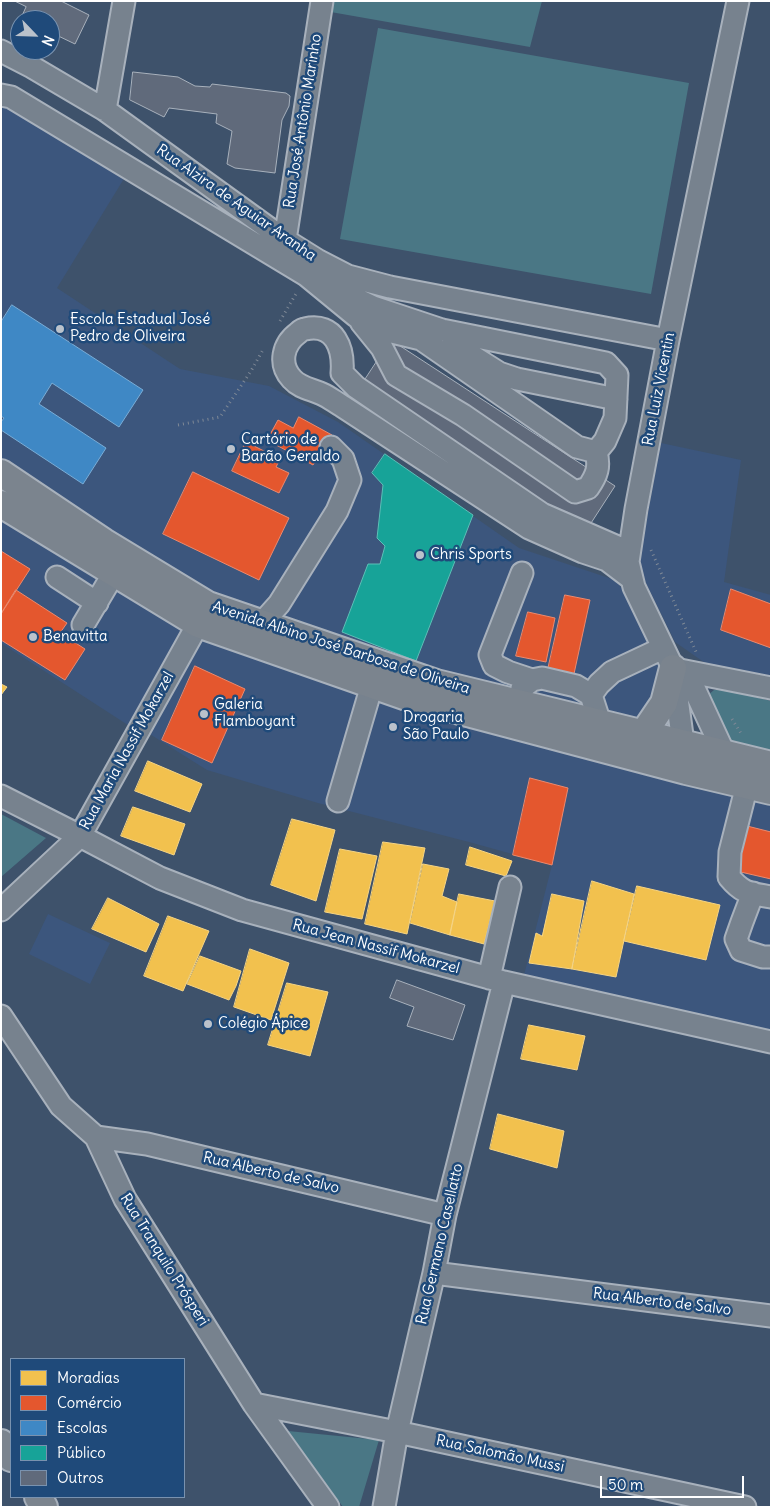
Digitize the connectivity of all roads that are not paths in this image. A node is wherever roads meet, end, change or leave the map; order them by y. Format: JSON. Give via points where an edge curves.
{"nodes":[{"id":1,"x":124,"y":1,"type":"edge"},
{"id":2,"x":322,"y":1,"type":"edge"},
{"id":3,"x":738,"y":1,"type":"edge"},
{"id":4,"x":1,"y":51,"type":"edge"},
{"id":5,"x":1,"y":95,"type":"edge"},
{"id":6,"x":105,"y":110,"type":"junction"},
{"id":7,"x":285,"y":240,"type":"junction"},
{"id":8,"x":306,"y":275,"type":"junction"},
{"id":9,"x":356,"y":316,"type":"junction"},
{"id":10,"x":422,"y":323,"type":"junction"},
{"id":11,"x":668,"y":340,"type":"junction"},
{"id":12,"x":616,"y":399,"type":"junction"},
{"id":13,"x":331,"y":447,"type":"dead end"},
{"id":14,"x":596,"y":452,"type":"junction"},
{"id":15,"x":1,"y":473,"type":"edge"},
{"id":16,"x":1,"y":504,"type":"edge"},
{"id":17,"x":629,"y":552,"type":"junction"},
{"id":18,"x":114,"y":573,"type":"junction"},
{"id":19,"x":522,"y":573,"type":"dead end"},
{"id":20,"x":57,"y":577,"type":"dead end"},
{"id":21,"x":632,"y":579,"type":"junction"},
{"id":22,"x":97,"y":603,"type":"junction"},
{"id":23,"x":262,"y":623,"type":"junction"},
{"id":24,"x":84,"y":624,"type":"dead end"},
{"id":25,"x":198,"y":624,"type":"junction"},
{"id":26,"x":668,"y":658,"type":"junction"},
{"id":27,"x":532,"y":680,"type":"junction"},
{"id":28,"x":372,"y":685,"type":"junction"},
{"id":29,"x":771,"y":688,"type":"edge"},
{"id":30,"x":591,"y":695,"type":"junction"},
{"id":31,"x":506,"y":700,"type":"junction"},
{"id":32,"x":600,"y":723,"type":"junction"},
{"id":33,"x":643,"y":734,"type":"junction"},
{"id":34,"x":684,"y":744,"type":"junction"},
{"id":35,"x":735,"y":747,"type":"junction"},
{"id":36,"x":771,"y":765,"type":"edge"},
{"id":37,"x":686,"y":771,"type":"junction"},
{"id":38,"x":759,"y":788,"type":"edge"},
{"id":39,"x":1,"y":796,"type":"edge"},
{"id":40,"x":338,"y":801,"type":"dead end"},
{"id":41,"x":80,"y":836,"type":"junction"},
{"id":42,"x":510,"y":887,"type":"dead end"},
{"id":43,"x":762,"y":895,"type":"edge"},
{"id":44,"x":1,"y":910,"type":"edge"},
{"id":45,"x":771,"y":957,"type":"edge"},
{"id":46,"x":496,"y":980,"type":"junction"},
{"id":47,"x":1,"y":1016,"type":"edge"},
{"id":48,"x":771,"y":1042,"type":"edge"},
{"id":49,"x":96,"y":1137,"type":"junction"},
{"id":50,"x":445,"y":1215,"type":"junction"},
{"id":51,"x":434,"y":1273,"type":"junction"},
{"id":52,"x":771,"y":1316,"type":"edge"},
{"id":53,"x":254,"y":1404,"type":"junction"},
{"id":54,"x":397,"y":1432,"type":"junction"},
{"id":55,"x":1,"y":1443,"type":"edge"},
{"id":56,"x":10,"y":1456,"type":"edge"},
{"id":57,"x":328,"y":1507,"type":"edge"},
{"id":58,"x":384,"y":1507,"type":"edge"},
{"id":59,"x":745,"y":1507,"type":"edge"}],
"edges":[{"from":1,"to":6,"type":"street"},
{"from":2,"to":7,"type":"street","name":"Rua José Antônio Marinho"},
{"from":3,"to":11,"type":"street","name":"Rua Luiz Vicentin"},
{"from":4,"to":6,"type":"street","name":"Rua Alzira de Aguiar Aranha"},
{"from":5,"to":8,"type":"street","via":[[11,97]]},
{"from":6,"to":7,"type":"street","name":"Rua Alzira de Aguiar Aranha"},
{"from":7,"to":11,"type":"street","name":"Rua Alzira de Aguiar Aranha","via":[[348,276],[390,287]]},
{"from":8,"to":9,"type":"street"},
{"from":8,"to":10,"type":"street","via":[[373,307]]},
{"from":9,"to":14,"type":"street","via":[[384,330],[421,339],[577,447]]},
{"from":9,"to":14,"type":"street","via":[[382,348],[396,375],[463,415],[575,492],[588,488],[594,479],[599,463]]},
{"from":10,"to":12,"type":"street","via":[[499,373]]},
{"from":10,"to":12,"type":"street","via":[[442,330],[606,362],[617,375]]},
{"from":11,"to":17,"type":"street","name":"Rua Luiz Vicentin"},
{"from":12,"to":14,"type":"street","via":[[615,418]]},
{"from":13,"to":23,"type":"street","via":[[342,459],[350,480],[337,511],[279,604]]},
{"from":15,"to":23,"type":"main road","name":"Avenida Albino José Barbosa de Oliveira","via":[[104,542],[208,605]]},
{"from":16,"to":18,"type":"main road","name":"Avenida Albino José Barbosa de Oliveira"},
{"from":17,"to":21,"type":"street","name":"Rua Luiz Vicentin"},
{"from":17,"to":21,"type":"street","via":[[542,514],[356,387],[342,372],[339,345],[330,333],[304,329],[291,338],[284,351],[284,367],[303,388],[322,394],[342,406],[529,528],[607,560]]},
{"from":18,"to":22,"type":"street"},
{"from":18,"to":25,"type":"main road","name":"Avenida Albino José Barbosa de Oliveira"},
{"from":19,"to":27,"type":"street","via":[[490,654],[494,665]]},
{"from":20,"to":22,"type":"street"},
{"from":21,"to":26,"type":"street","name":"Rua Luiz Vicentin"},
{"from":22,"to":24,"type":"street"},
{"from":23,"to":31,"type":"main road","name":"Avenida Albino José Barbosa de Oliveira","via":[[436,682]]},
{"from":25,"to":28,"type":"main road","name":"Avenida Albino José Barbosa de Oliveira"},
{"from":25,"to":41,"type":"street","name":"Rua Maria Nassif Mokarzel"},
{"from":26,"to":29,"type":"street","via":[[706,675]]},
{"from":26,"to":30,"type":"street","via":[[612,672]]},
{"from":26,"to":33,"type":"main road","via":[[664,703]]},
{"from":26,"to":34,"type":"street","name":"Rua Luiz Vicentin"},
{"from":26,"to":35,"type":"street","via":[[692,684]]},
{"from":27,"to":30,"type":"street","via":[[542,678],[576,686]]},
{"from":27,"to":31,"type":"street"},
{"from":28,"to":37,"type":"main road","name":"Avenida Albino José Barbosa de Oliveira"},
{"from":28,"to":40,"type":"street"},
{"from":30,"to":32,"type":"street"},
{"from":31,"to":32,"type":"main road","name":"Avenida Albino José Barbosa de Oliveira"},
{"from":32,"to":33,"type":"main road","name":"Avenida Albino José Barbosa de Oliveira"},
{"from":33,"to":34,"type":"main road","name":"Avenida Albino José Barbosa de Oliveira"},
{"from":34,"to":35,"type":"main road","name":"Avenida Albino José Barbosa de Oliveira"},
{"from":34,"to":37,"type":"street","name":"Rua Luiz Vicentin"},
{"from":35,"to":36,"type":"main road","name":"Avenida Albino José Barbosa de Oliveira"},
{"from":37,"to":38,"type":"main road","name":"Avenida Albino José Barbosa de Oliveira"},
{"from":38,"to":43,"type":"street","via":[[730,852],[729,877],[745,892]]},
{"from":39,"to":41,"type":"street","name":"Rua Jean Nassif Mokarzel"},
{"from":41,"to":44,"type":"street","name":"Rua Maria Nassif Mokarzel"},
{"from":41,"to":46,"type":"street","name":"Rua Jean Nassif Mokarzel","via":[[160,878],[242,910]]},
{"from":42,"to":46,"type":"street","name":"Rua Germano Casellatto"},
{"from":43,"to":45,"type":"street","via":[[742,922],[736,939],[741,950]]},
{"from":46,"to":48,"type":"street","name":"Rua Jean Nassif Mokarzel"},
{"from":46,"to":50,"type":"street","name":"Rua Germano Casellatto"},
{"from":47,"to":49,"type":"street","name":"Rua Tranquilo Prósperi","via":[[61,1106]]},
{"from":49,"to":50,"type":"street","name":"Rua Alberto de Salvo","via":[[147,1144]]},
{"from":49,"to":53,"type":"street","name":"Rua Tranquilo Prósperi","via":[[125,1199]]},
{"from":50,"to":51,"type":"street","name":"Rua Germano Casellatto"},
{"from":51,"to":52,"type":"street","name":"Rua Alberto de Salvo"},
{"from":51,"to":54,"type":"street","name":"Rua Germano Casellatto"},
{"from":53,"to":54,"type":"street","name":"Rua Salomão Mussi"},
{"from":53,"to":57,"type":"street","name":"Rua Tranquilo Prósperi"},
{"from":54,"to":58,"type":"street","name":"Rua Germano Casellatto"},
{"from":54,"to":59,"type":"street","name":"Rua Salomão Mussi"},
{"from":55,"to":56,"type":"main road"}]}
